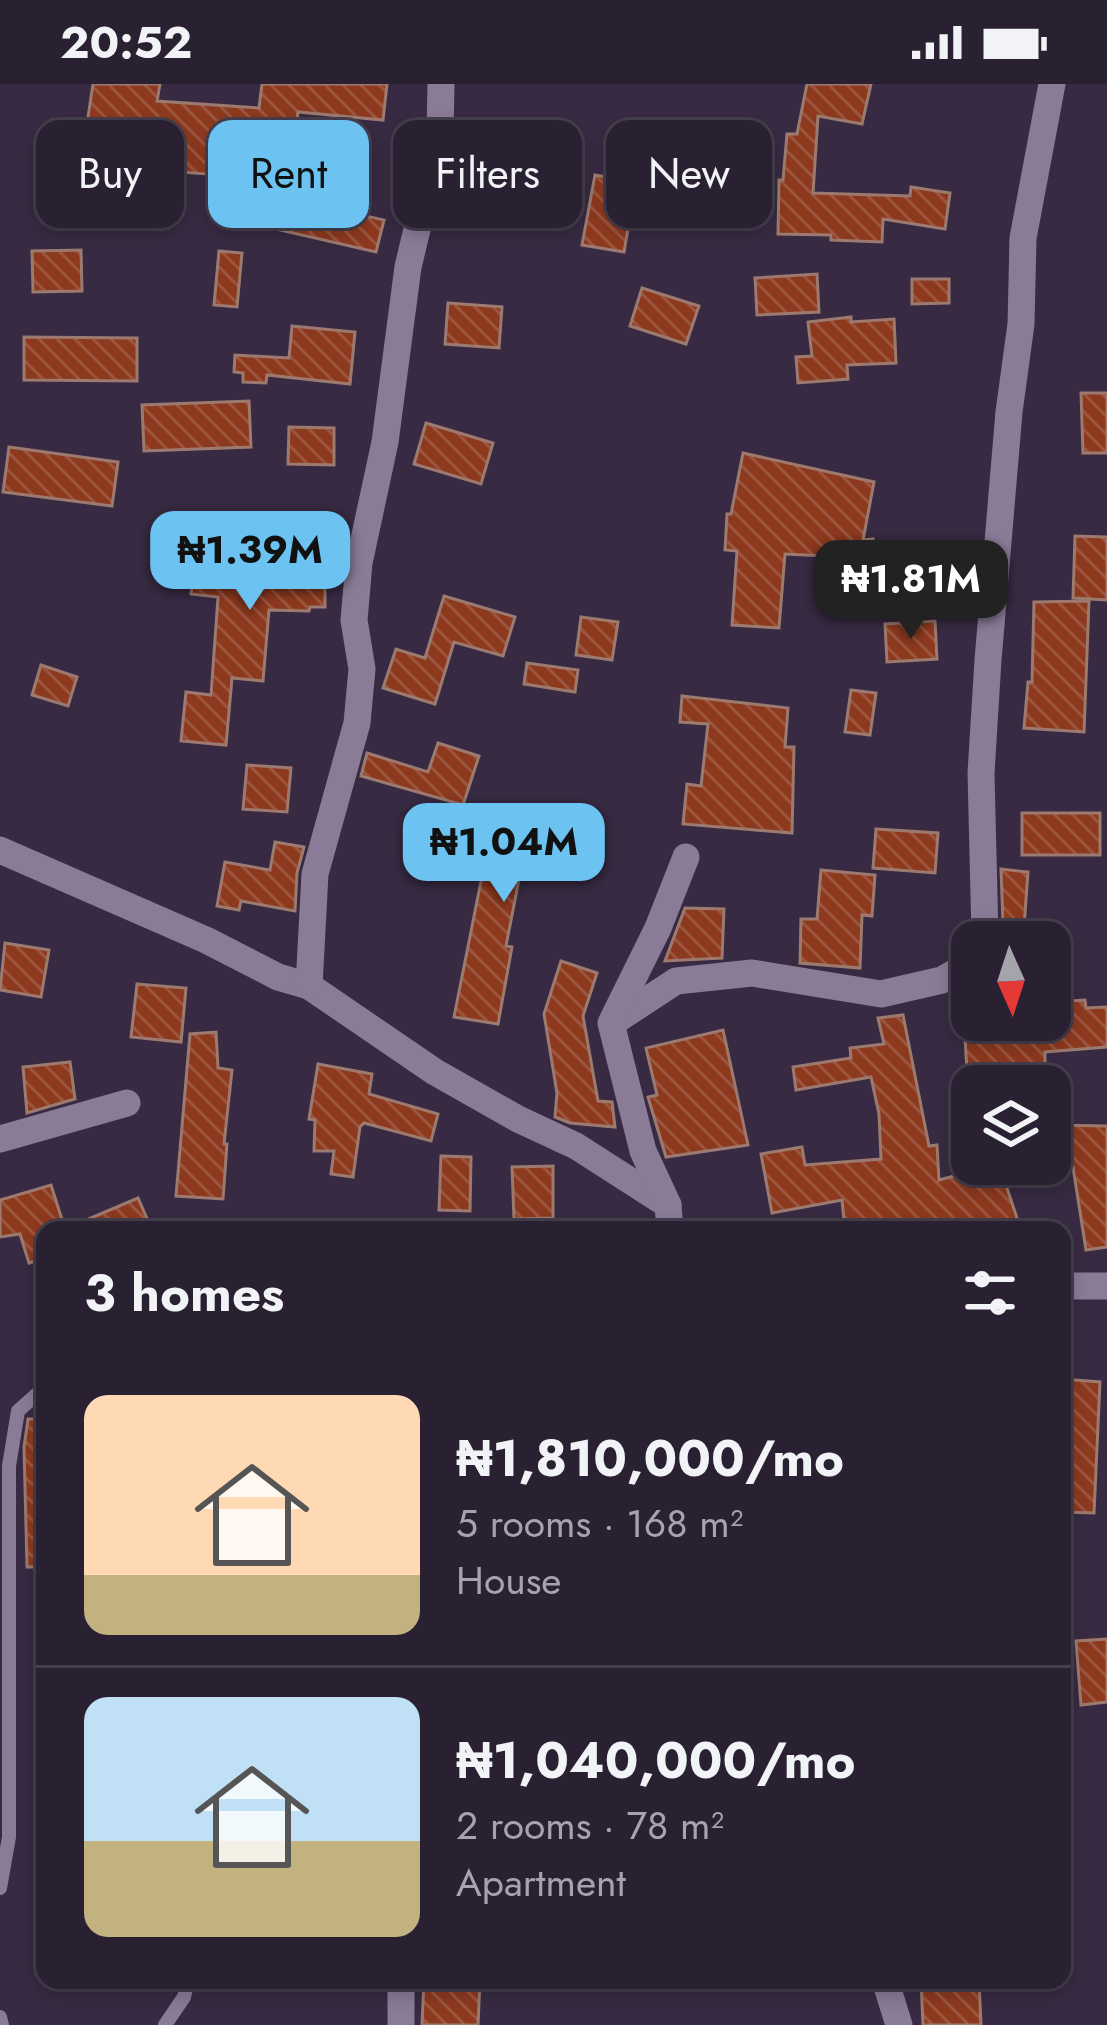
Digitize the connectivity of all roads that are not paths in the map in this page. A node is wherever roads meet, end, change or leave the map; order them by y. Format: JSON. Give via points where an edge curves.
{"nodes":[{"id":1,"x":441,"y":84,"type":"edge"},
{"id":2,"x":1052,"y":84,"type":"edge"},
{"id":3,"x":0,"y":850,"type":"edge"},
{"id":4,"x":686,"y":856,"type":"dead end"},
{"id":5,"x":985,"y":921,"type":"edge"},
{"id":6,"x":951,"y":975,"type":"edge"},
{"id":7,"x":309,"y":986,"type":"junction"},
{"id":8,"x":611,"y":1023,"type":"junction"},
{"id":9,"x":127,"y":1103,"type":"dead end"},
{"id":10,"x":0,"y":1139,"type":"edge"},
{"id":11,"x":669,"y":1217,"type":"edge"},
{"id":12,"x":1071,"y":1286,"type":"edge"},
{"id":13,"x":1107,"y":1286,"type":"edge"},
{"id":14,"x":36,"y":1395,"type":"edge"},
{"id":15,"x":0,"y":1888,"type":"edge"},
{"id":16,"x":186,"y":1989,"type":"edge"},
{"id":17,"x":401,"y":1989,"type":"edge"},
{"id":18,"x":888,"y":1989,"type":"edge"},
{"id":19,"x":165,"y":2025,"type":"edge"},
{"id":20,"x":401,"y":2025,"type":"edge"},
{"id":21,"x":899,"y":2025,"type":"edge"}],
"edges":[{"from":1,"to":7,"type":"street","via":[[436,154],[408,267],[359,563],[357,723],[315,874]]},
{"from":2,"to":5,"type":"street","via":[[1023,238],[988,660]]},
{"from":3,"to":7,"type":"street"},
{"from":4,"to":8,"type":"street"},
{"from":6,"to":8,"type":"street","via":[[881,994],[752,973],[676,981]]},
{"from":7,"to":11,"type":"street","via":[[435,1072],[576,1146]]},
{"from":8,"to":11,"type":"street"},
{"from":9,"to":10,"type":"street"},
{"from":12,"to":13,"type":"street"},
{"from":14,"to":15,"type":"lane","via":[[18,1412],[9,1466],[9,1837]]},
{"from":16,"to":19,"type":"lane"},
{"from":17,"to":20,"type":"street"},
{"from":18,"to":21,"type":"street"}]}
